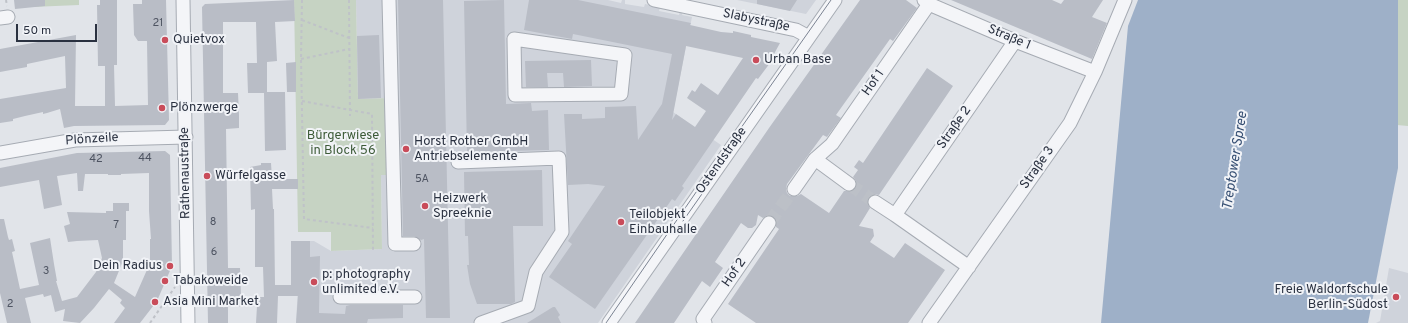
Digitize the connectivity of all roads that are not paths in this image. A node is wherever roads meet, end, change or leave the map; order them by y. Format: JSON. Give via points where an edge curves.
{"nodes":[{"id":1,"x":182,"y":0,"type":"edge"},
{"id":2,"x":390,"y":0,"type":"edge"},
{"id":3,"x":654,"y":0,"type":"edge"},
{"id":4,"x":835,"y":0,"type":"edge"},
{"id":5,"x":1125,"y":0,"type":"edge"},
{"id":6,"x":926,"y":2,"type":"edge"},
{"id":7,"x":809,"y":37,"type":"junction"},
{"id":8,"x":1015,"y":42,"type":"junction"},
{"id":9,"x":1096,"y":72,"type":"junction"},
{"id":10,"x":557,"y":96,"type":"joint"},
{"id":11,"x":186,"y":137,"type":"junction"},
{"id":12,"x":0,"y":153,"type":"edge"},
{"id":13,"x":815,"y":159,"type":"junction"},
{"id":14,"x":458,"y":162,"type":"dead end"},
{"id":15,"x":849,"y":184,"type":"tunnel mouth"},
{"id":16,"x":794,"y":189,"type":"tunnel mouth"},
{"id":17,"x":875,"y":202,"type":"tunnel mouth"},
{"id":18,"x":895,"y":215,"type":"junction"},
{"id":19,"x":769,"y":222,"type":"tunnel mouth"},
{"id":20,"x":414,"y":244,"type":"dead end"},
{"id":21,"x":969,"y":267,"type":"junction"},
{"id":22,"x":340,"y":297,"type":"dead end"},
{"id":23,"x":415,"y":297,"type":"dead end"},
{"id":24,"x":188,"y":323,"type":"edge"},
{"id":25,"x":480,"y":323,"type":"edge"},
{"id":26,"x":609,"y":323,"type":"edge"},
{"id":27,"x":706,"y":323,"type":"edge"},
{"id":28,"x":929,"y":323,"type":"edge"}],
"edges":[{"from":1,"to":11,"type":"street","name":"Rathenaustraße"},
{"from":2,"to":20,"type":"street","via":[[395,244]]},
{"from":3,"to":7,"type":"street","name":"Slabystraße","via":[[796,30]]},
{"from":4,"to":7,"type":"street","name":"Ostendstraße"},
{"from":5,"to":9,"type":"street","name":"Straße 3"},
{"from":6,"to":8,"type":"street","name":"Straße 1"},
{"from":6,"to":13,"type":"street","name":"Hof 1","via":[[832,144]]},
{"from":7,"to":26,"type":"street","name":"Ostendstraße"},
{"from":8,"to":9,"type":"street","name":"Straße 1"},
{"from":8,"to":18,"type":"street","name":"Straße 2"},
{"from":9,"to":21,"type":"street","name":"Straße 3","via":[[1070,122]]},
{"from":10,"to":10,"type":"street","via":[[515,95],[514,39],[625,55],[621,94]]},
{"from":11,"to":12,"type":"street","name":"Plönzeile","via":[[74,140]]},
{"from":11,"to":24,"type":"street","name":"Rathenaustraße","via":[[179,288]]},
{"from":13,"to":15,"type":"street"},
{"from":13,"to":16,"type":"street","name":"Hof 1"},
{"from":14,"to":25,"type":"street","via":[[559,158],[562,232],[536,272],[528,306]]},
{"from":17,"to":18,"type":"street"},
{"from":18,"to":21,"type":"street"},
{"from":19,"to":27,"type":"street","name":"Hof 2","via":[[703,319]]},
{"from":21,"to":28,"type":"street","name":"Straße 3"},
{"from":22,"to":23,"type":"street"}]}
